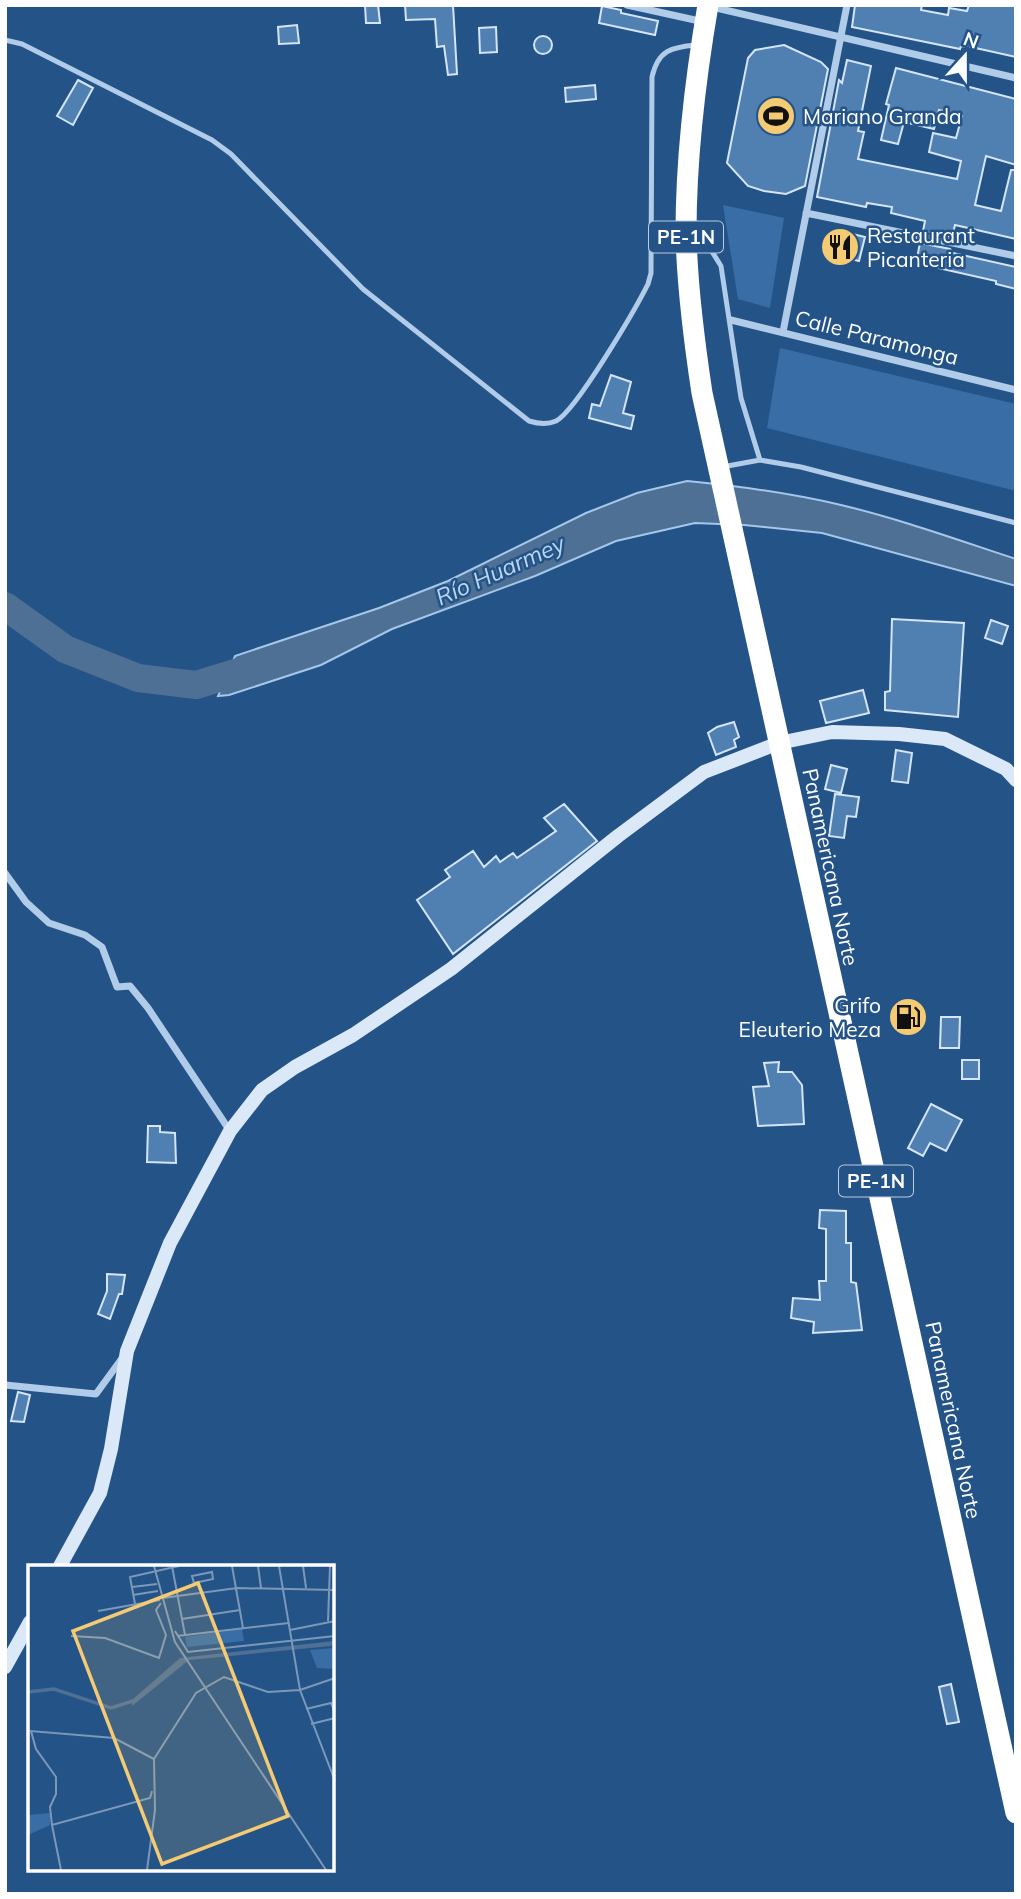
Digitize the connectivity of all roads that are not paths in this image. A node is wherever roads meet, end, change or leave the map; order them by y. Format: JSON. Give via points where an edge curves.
{"nodes":[{"id":1,"x":627,"y":5,"type":"edge"},
{"id":2,"x":847,"y":5,"type":"edge"},
{"id":3,"x":707,"y":11,"type":"edge"},
{"id":4,"x":842,"y":37,"type":"junction"},
{"id":5,"x":5,"y":40,"type":"edge"},
{"id":6,"x":702,"y":44,"type":"junction"},
{"id":7,"x":1016,"y":78,"type":"edge"},
{"id":8,"x":806,"y":212,"type":"junction"},
{"id":9,"x":686,"y":235,"type":"junction"},
{"id":10,"x":1016,"y":256,"type":"edge"},
{"id":11,"x":731,"y":320,"type":"junction"},
{"id":12,"x":783,"y":332,"type":"junction"},
{"id":13,"x":1016,"y":390,"type":"edge"},
{"id":14,"x":760,"y":460,"type":"junction"},
{"id":15,"x":717,"y":467,"type":"junction"},
{"id":16,"x":1016,"y":523,"type":"edge"},
{"id":17,"x":779,"y":744,"type":"junction"},
{"id":18,"x":1016,"y":780,"type":"edge"},
{"id":19,"x":5,"y":873,"type":"edge"},
{"id":20,"x":230,"y":1131,"type":"junction"},
{"id":21,"x":127,"y":1351,"type":"junction"},
{"id":22,"x":5,"y":1385,"type":"edge"},
{"id":23,"x":61,"y":1565,"type":"edge"},
{"id":24,"x":28,"y":1626,"type":"edge"},
{"id":25,"x":5,"y":1667,"type":"edge"},
{"id":26,"x":1016,"y":1814,"type":"edge"}],
"edges":[{"from":1,"to":3,"type":"street"},
{"from":2,"to":4,"type":"street"},
{"from":3,"to":4,"type":"street"},
{"from":3,"to":6,"type":"highway","name":"Panamericana Norte","number":"PE-1N"},
{"from":4,"to":7,"type":"street"},
{"from":4,"to":8,"type":"street"},
{"from":5,"to":6,"type":"lane","via":[[22,44],[212,139],[363,289],[529,421],[541,424],[555,422],[565,414],[648,284],[652,77],[669,50]]},
{"from":6,"to":9,"type":"highway","name":"Panamericana Norte","number":"PE-1N","via":[[689,152]]},
{"from":8,"to":10,"type":"street"},
{"from":8,"to":12,"type":"street"},
{"from":9,"to":11,"type":"lane","via":[[717,258]]},
{"from":9,"to":15,"type":"highway","name":"Panamericana Norte","number":"PE-1N","via":[[696,355]]},
{"from":11,"to":12,"type":"street","name":"Calle Paramonga"},
{"from":11,"to":14,"type":"lane","via":[[741,398]]},
{"from":12,"to":13,"type":"street","name":"Calle Paramonga"},
{"from":14,"to":15,"type":"lane"},
{"from":14,"to":16,"type":"lane"},
{"from":15,"to":17,"type":"highway","name":"Panamericana Norte","number":"PE-1N"},
{"from":17,"to":18,"type":"street","via":[[832,732],[945,739],[1006,769]]},
{"from":17,"to":20,"type":"street","via":[[704,772],[451,969],[262,1090]]},
{"from":17,"to":26,"type":"highway","name":"Panamericana Norte","number":"PE-1N"},
{"from":19,"to":20,"type":"street","via":[[49,923],[85,934],[102,947],[117,987],[130,986],[148,1008]]},
{"from":20,"to":21,"type":"street","via":[[170,1244]]},
{"from":21,"to":22,"type":"street","via":[[96,1394]]},
{"from":21,"to":23,"type":"street","via":[[100,1493]]},
{"from":24,"to":25,"type":"street"}]}
